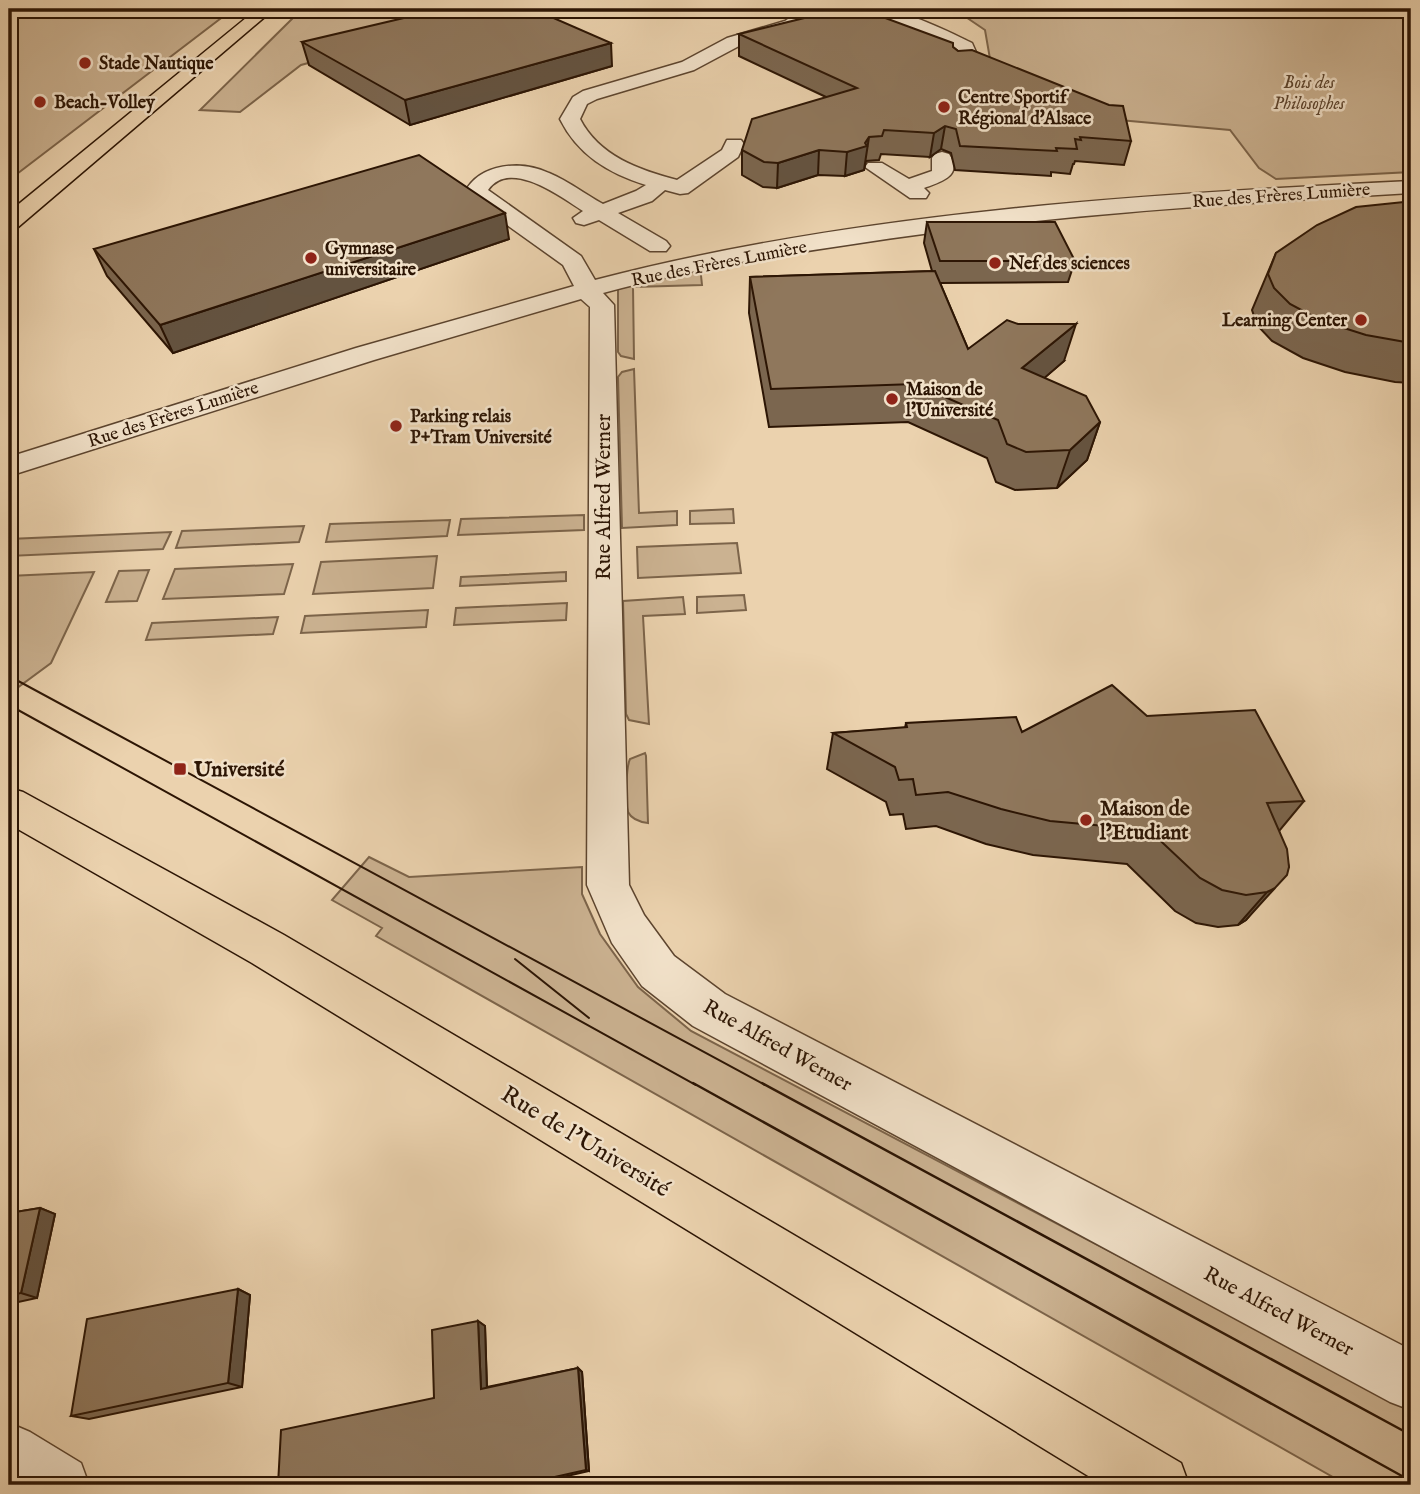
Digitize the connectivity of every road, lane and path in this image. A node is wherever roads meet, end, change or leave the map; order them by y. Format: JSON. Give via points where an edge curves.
{"nodes":[{"id":1,"x":266,"y":9,"type":"edge"},
{"id":2,"x":813,"y":9,"type":"edge"},
{"id":3,"x":870,"y":9,"type":"edge"},
{"id":4,"x":926,"y":28,"type":"junction"},
{"id":5,"x":902,"y":36,"type":"edge"},
{"id":6,"x":960,"y":67,"type":"edge"},
{"id":7,"x":734,"y":144,"type":"dead end"},
{"id":8,"x":942,"y":158,"type":"edge"},
{"id":9,"x":875,"y":167,"type":"edge"},
{"id":10,"x":459,"y":178,"type":"edge"},
{"id":11,"x":482,"y":182,"type":"junction"},
{"id":12,"x":662,"y":183,"type":"junction"},
{"id":13,"x":1411,"y":187,"type":"edge"},
{"id":14,"x":601,"y":212,"type":"junction"},
{"id":15,"x":9,"y":223,"type":"edge"},
{"id":16,"x":536,"y":234,"type":"junction"},
{"id":17,"x":658,"y":246,"type":"dead end"},
{"id":18,"x":588,"y":289,"type":"junction"},
{"id":19,"x":9,"y":467,"type":"edge"},
{"id":20,"x":9,"y":804,"type":"edge"},
{"id":21,"x":1411,"y":1381,"type":"edge"},
{"id":22,"x":9,"y":1453,"type":"edge"},
{"id":23,"x":59,"y":1485,"type":"edge"},
{"id":24,"x":1159,"y":1485,"type":"edge"}],
"edges":[{"from":1,"to":15,"type":"main road"},
{"from":2,"to":12,"type":"street","via":[[791,23],[733,42],[688,65],[580,101],[570,120],[582,143],[615,164]]},
{"from":3,"to":4,"type":"street"},
{"from":4,"to":5,"type":"street"},
{"from":4,"to":6,"type":"street","via":[[966,47],[971,61]]},
{"from":7,"to":12,"type":"street","via":[[731,153],[680,188]]},
{"from":8,"to":9,"type":"street","via":[[943,174],[914,189]]},
{"from":10,"to":11,"type":"street"},
{"from":11,"to":14,"type":"street","via":[[505,173],[531,173]]},
{"from":11,"to":16,"type":"street","name":"Rue Alfred Werner","via":[[476,192],[480,197]]},
{"from":12,"to":14,"type":"street","via":[[644,196]]},
{"from":13,"to":18,"type":"street","name":"Rue des Frères Lumière","via":[[1295,192],[952,224],[706,261]]},
{"from":14,"to":16,"type":"street"},
{"from":14,"to":17,"type":"street"},
{"from":16,"to":18,"type":"street","name":"Rue Alfred Werner","via":[[573,261]]},
{"from":18,"to":19,"type":"street","name":"Rue des Frères Lumière","via":[[377,349]]},
{"from":18,"to":21,"type":"street","name":"Rue Alfred Werner","via":[[602,305],[608,885],[628,929],[658,971],[709,1010]]},
{"from":20,"to":24,"type":"main road","name":"Rue de l'Université","via":[[268,949]]},
{"from":22,"to":23,"type":"street"}]}
